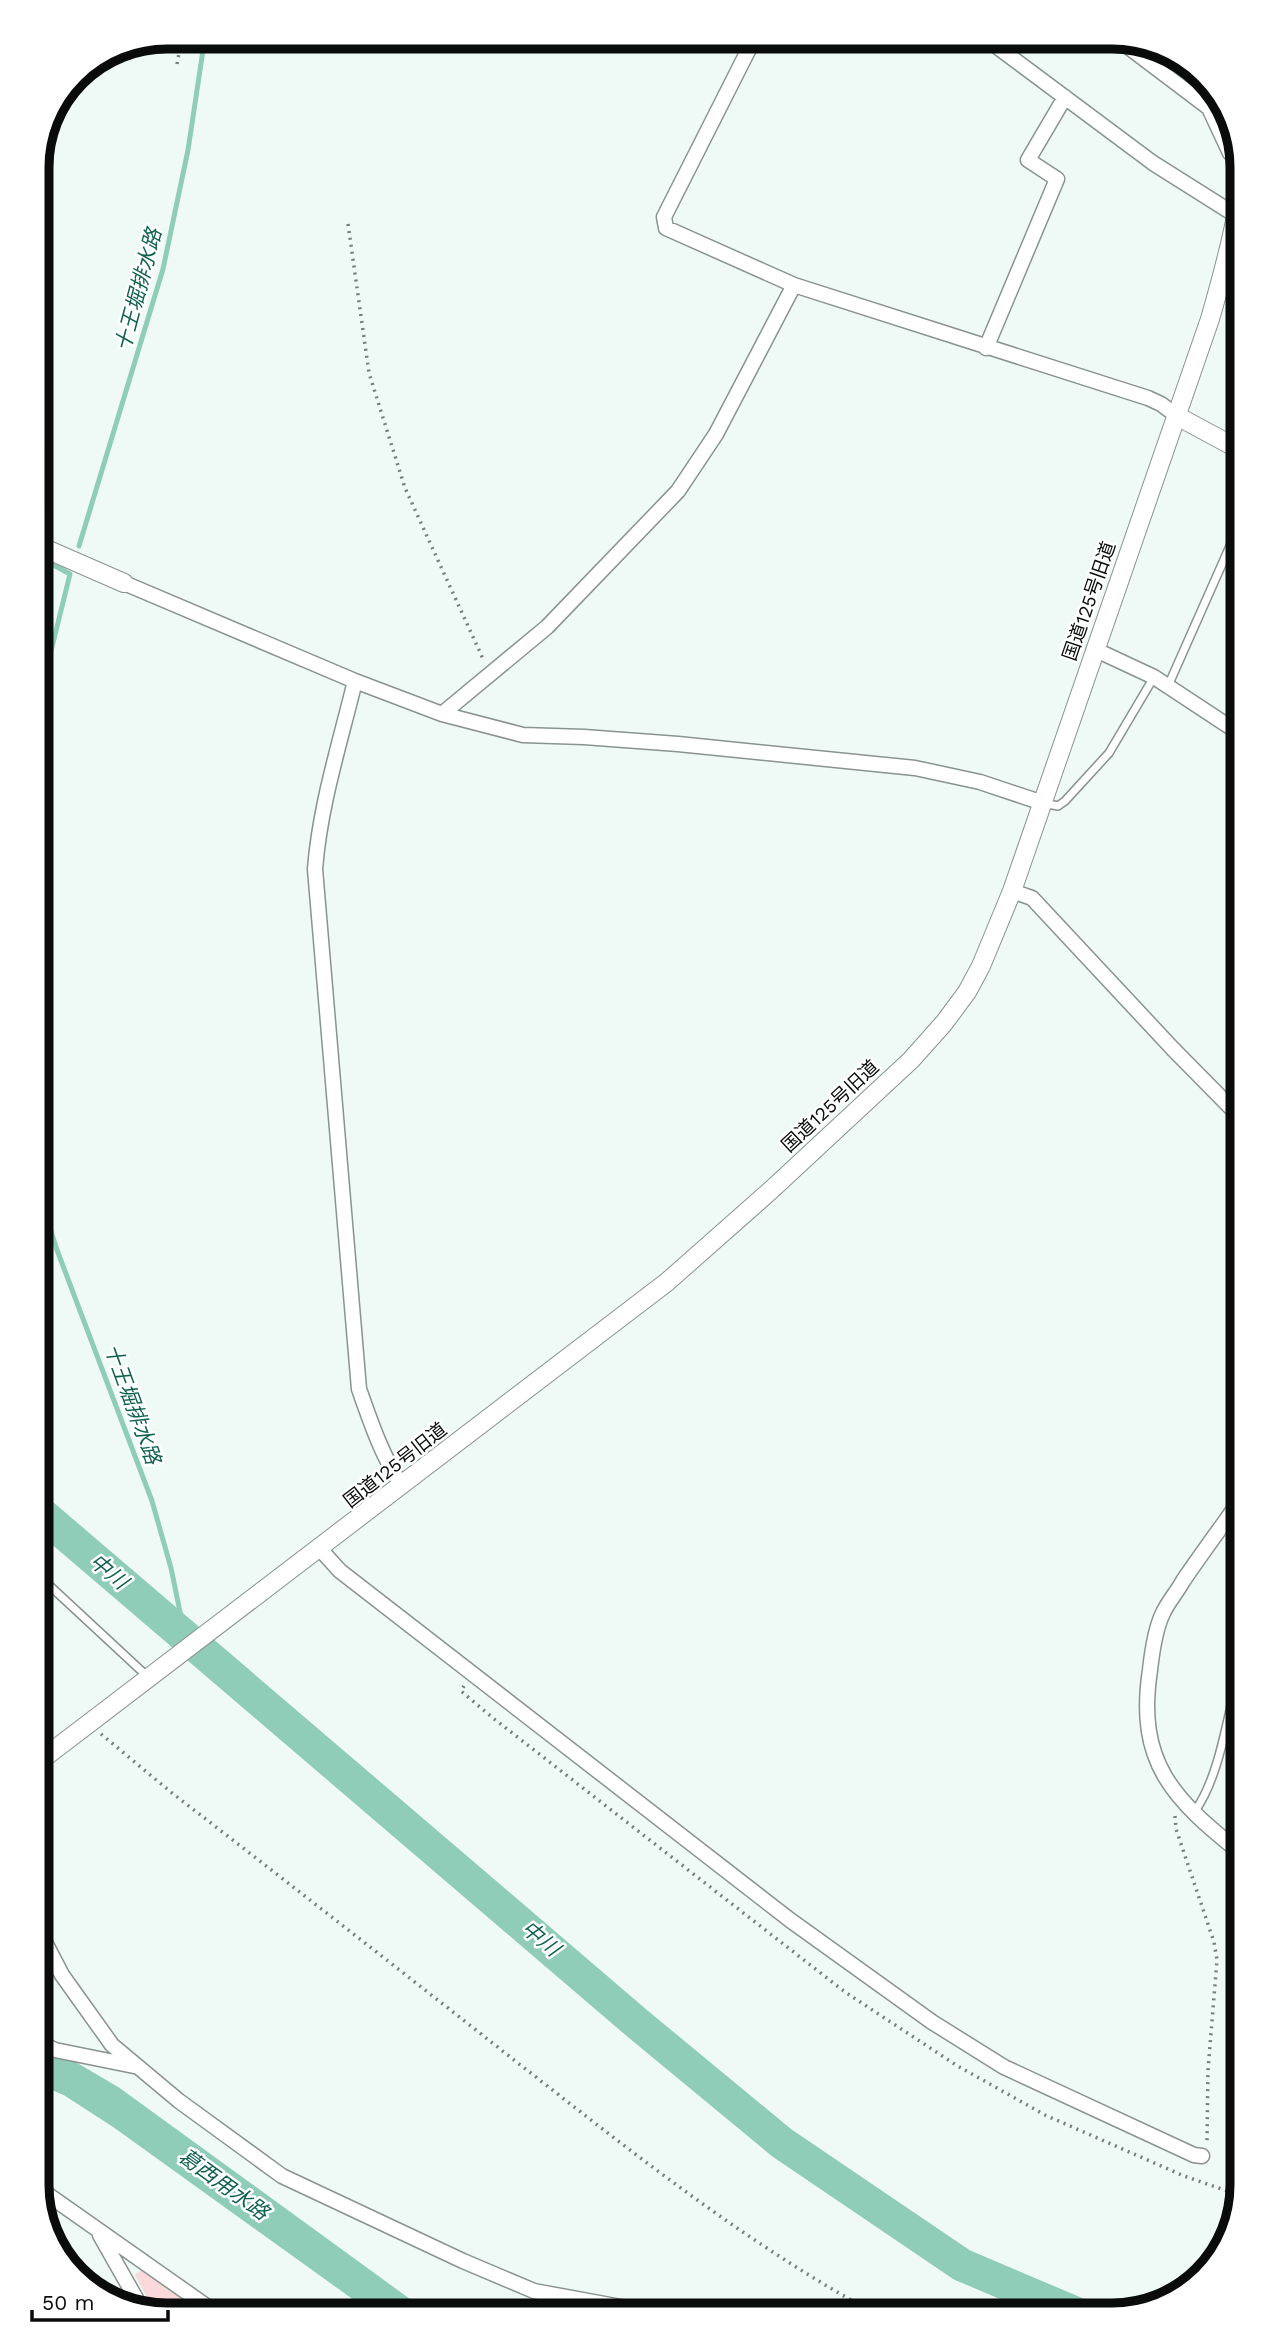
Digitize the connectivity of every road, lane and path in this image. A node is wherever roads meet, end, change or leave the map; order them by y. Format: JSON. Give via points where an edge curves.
{"nodes":[{"id":1,"x":180,"y":49,"type":"edge"},
{"id":2,"x":749,"y":49,"type":"edge"},
{"id":3,"x":1000,"y":49,"type":"edge"},
{"id":4,"x":1133,"y":51,"type":"edge"},
{"id":5,"x":177,"y":64,"type":"dead end"},
{"id":6,"x":1065,"y":97,"type":"junction"},
{"id":7,"x":1229,"y":150,"type":"edge"},
{"id":8,"x":1230,"y":212,"type":"edge"},
{"id":9,"x":348,"y":224,"type":"dead end"},
{"id":10,"x":1230,"y":242,"type":"edge"},
{"id":11,"x":794,"y":285,"type":"junction"},
{"id":12,"x":986,"y":348,"type":"junction"},
{"id":13,"x":1177,"y":416,"type":"junction"},
{"id":14,"x":1230,"y":445,"type":"edge"},
{"id":15,"x":1230,"y":546,"type":"edge"},
{"id":16,"x":49,"y":550,"type":"edge"},
{"id":17,"x":124,"y":583,"type":"joint"},
{"id":18,"x":1094,"y":649,"type":"junction"},
{"id":19,"x":491,"y":676,"type":"junction"},
{"id":20,"x":1154,"y":677,"type":"junction"},
{"id":21,"x":355,"y":681,"type":"junction"},
{"id":22,"x":1168,"y":687,"type":"junction"},
{"id":23,"x":442,"y":714,"type":"junction"},
{"id":24,"x":1230,"y":727,"type":"edge"},
{"id":25,"x":1043,"y":803,"type":"junction"},
{"id":26,"x":1012,"y":891,"type":"junction"},
{"id":27,"x":1230,"y":1107,"type":"edge"},
{"id":28,"x":402,"y":1486,"type":"junction"},
{"id":29,"x":1230,"y":1515,"type":"edge"},
{"id":30,"x":320,"y":1549,"type":"junction"},
{"id":31,"x":49,"y":1584,"type":"edge"},
{"id":32,"x":153,"y":1674,"type":"junction"},
{"id":33,"x":1230,"y":1712,"type":"edge"},
{"id":34,"x":99,"y":1732,"type":"dead end"},
{"id":35,"x":49,"y":1754,"type":"edge"},
{"id":36,"x":1181,"y":1797,"type":"junction"},
{"id":37,"x":1195,"y":1811,"type":"junction"},
{"id":38,"x":1230,"y":1844,"type":"edge"},
{"id":39,"x":49,"y":1950,"type":"edge"},
{"id":40,"x":49,"y":2047,"type":"edge"},
{"id":41,"x":138,"y":2067,"type":"junction"},
{"id":42,"x":1202,"y":2156,"type":"joint"},
{"id":43,"x":50,"y":2196,"type":"edge"},
{"id":44,"x":97,"y":2230,"type":"junction"},
{"id":45,"x":136,"y":2299,"type":"edge"},
{"id":46,"x":202,"y":2303,"type":"edge"},
{"id":47,"x":599,"y":2303,"type":"edge"},
{"id":48,"x":856,"y":2303,"type":"edge"}],
"edges":[{"from":1,"to":5,"type":"path"},
{"from":2,"to":11,"type":"street","via":[[664,217],[666,228]]},
{"from":3,"to":6,"type":"street"},
{"from":4,"to":7,"type":"street","via":[[1209,108]]},
{"from":6,"to":8,"type":"street","via":[[1153,163]]},
{"from":6,"to":12,"type":"street","via":[[1028,160],[1057,179]]},
{"from":9,"to":19,"type":"path","via":[[369,373],[405,488]]},
{"from":10,"to":13,"type":"street","name":"国道125号旧道"},
{"from":11,"to":12,"type":"street"},
{"from":11,"to":19,"type":"street","via":[[716,434],[678,491],[547,627]]},
{"from":12,"to":13,"type":"street","via":[[1148,398]]},
{"from":13,"to":14,"type":"street"},
{"from":13,"to":18,"type":"street","name":"国道125号旧道"},
{"from":15,"to":22,"type":"lane"},
{"from":16,"to":17,"type":"street"},
{"from":17,"to":21,"type":"street"},
{"from":18,"to":20,"type":"street"},
{"from":18,"to":25,"type":"street","name":"国道125号旧道"},
{"from":19,"to":23,"type":"street"},
{"from":20,"to":22,"type":"street"},
{"from":20,"to":25,"type":"lane","via":[[1109,752],[1065,801],[1058,806]]},
{"from":21,"to":23,"type":"street"},
{"from":21,"to":28,"type":"street","via":[[323,809],[315,869],[359,1389],[373,1430]]},
{"from":22,"to":24,"type":"street"},
{"from":23,"to":25,"type":"street","via":[[523,735],[651,742],[915,768],[980,782]]},
{"from":25,"to":26,"type":"street","name":"国道125号旧道"},
{"from":26,"to":27,"type":"street","via":[[1032,898]]},
{"from":26,"to":28,"type":"street","name":"国道125号旧道","via":[[967,992],[911,1060],[667,1282]]},
{"from":28,"to":30,"type":"street","name":"国道125号旧道"},
{"from":29,"to":36,"type":"street","via":[[1162,1614],[1152,1653],[1145,1700],[1147,1730],[1166,1782]]},
{"from":30,"to":32,"type":"street","name":"国道125号旧道"},
{"from":30,"to":42,"type":"street","via":[[340,1571],[868,1978],[1004,2067]]},
{"from":31,"to":32,"type":"lane"},
{"from":32,"to":35,"type":"street","name":"国道125号旧道"},
{"from":33,"to":37,"type":"lane","via":[[1220,1753]]},
{"from":34,"to":48,"type":"path","via":[[640,2158],[738,2230]]},
{"from":36,"to":37,"type":"street"},
{"from":36,"to":42,"type":"path","via":[[1176,1829],[1217,1960],[1206,2151]]},
{"from":37,"to":38,"type":"street"},
{"from":39,"to":41,"type":"street","via":[[111,2045]]},
{"from":40,"to":41,"type":"street"},
{"from":41,"to":47,"type":"street","via":[[282,2176],[534,2291]]},
{"from":43,"to":44,"type":"street"},
{"from":44,"to":45,"type":"street"},
{"from":44,"to":46,"type":"street"}]}
